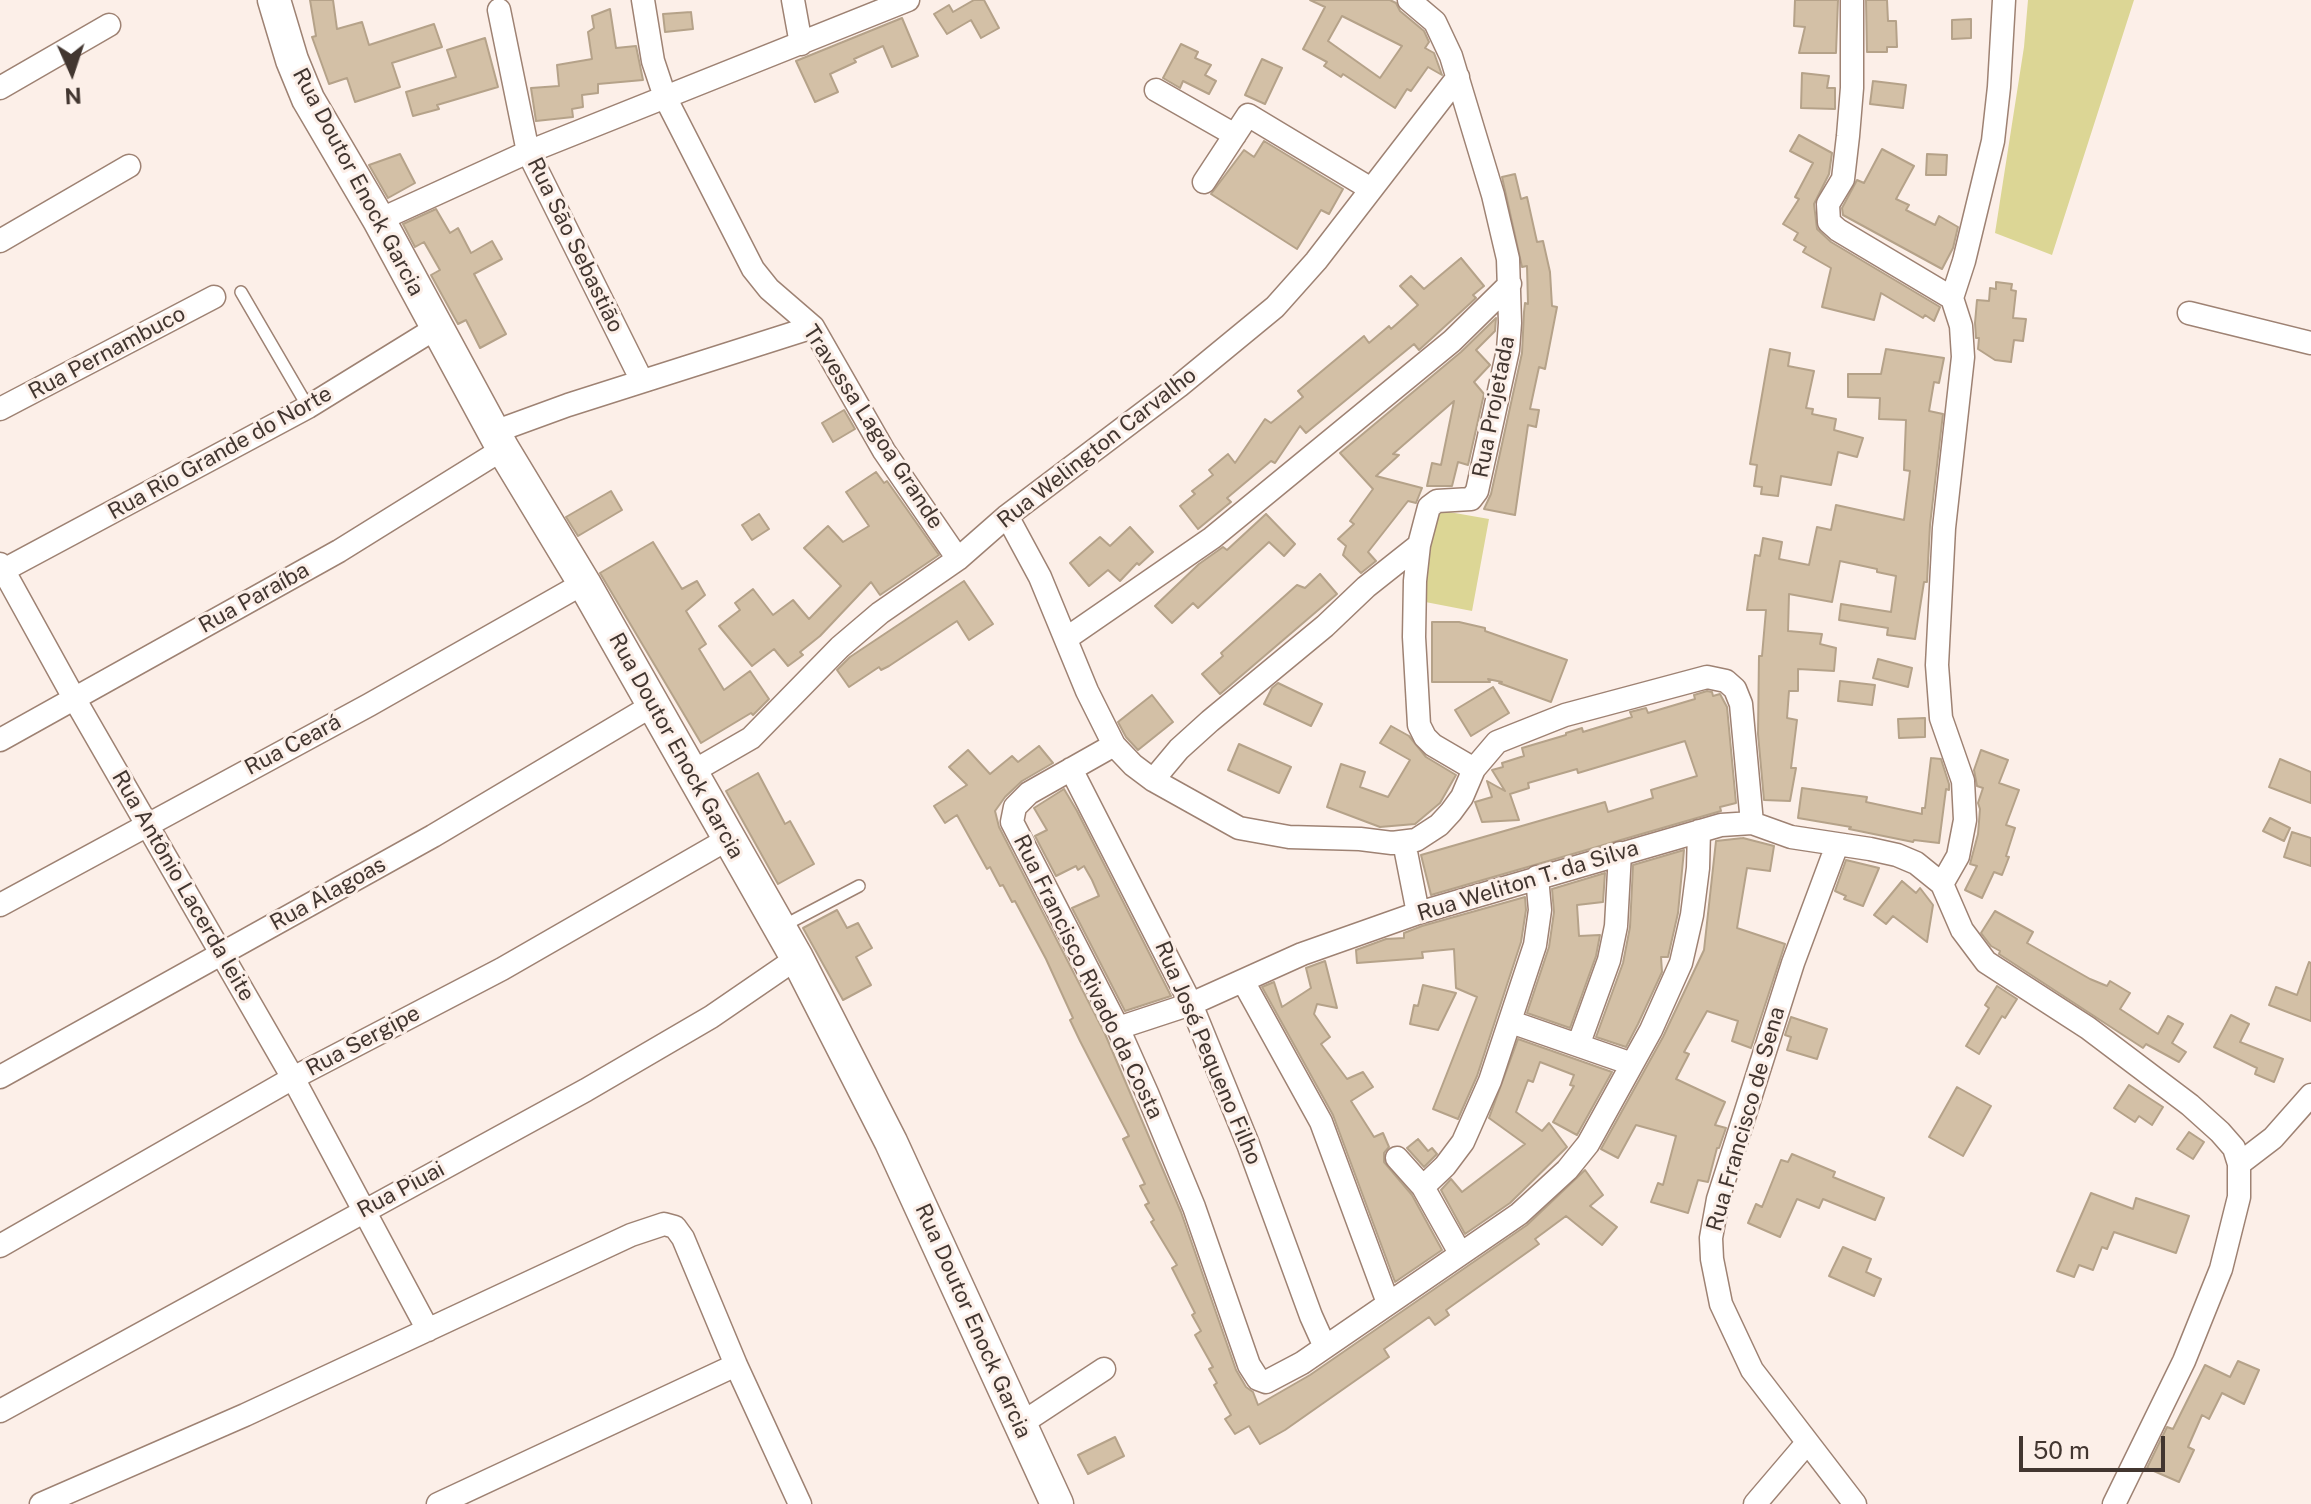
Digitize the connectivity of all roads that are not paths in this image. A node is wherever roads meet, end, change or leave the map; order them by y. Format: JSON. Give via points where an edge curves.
{"nodes":[{"id":1,"x":274,"y":0,"type":"edge"},
{"id":2,"x":643,"y":0,"type":"edge"},
{"id":3,"x":793,"y":0,"type":"edge"},
{"id":4,"x":908,"y":0,"type":"edge"},
{"id":5,"x":1409,"y":0,"type":"edge"},
{"id":6,"x":1852,"y":0,"type":"edge"},
{"id":7,"x":2004,"y":0,"type":"edge"},
{"id":8,"x":499,"y":10,"type":"dead end"},
{"id":9,"x":109,"y":25,"type":"dead end"},
{"id":10,"x":801,"y":44,"type":"junction"},
{"id":11,"x":1458,"y":77,"type":"junction"},
{"id":12,"x":0,"y":88,"type":"edge"},
{"id":13,"x":1156,"y":90,"type":"dead end"},
{"id":14,"x":665,"y":97,"type":"junction"},
{"id":15,"x":1235,"y":135,"type":"junction"},
{"id":16,"x":528,"y":152,"type":"junction"},
{"id":17,"x":129,"y":166,"type":"dead end"},
{"id":18,"x":1204,"y":182,"type":"dead end"},
{"id":19,"x":1371,"y":189,"type":"junction"},
{"id":20,"x":379,"y":220,"type":"junction"},
{"id":21,"x":0,"y":241,"type":"edge"},
{"id":22,"x":1510,"y":284,"type":"junction"},
{"id":23,"x":241,"y":292,"type":"dead end"},
{"id":24,"x":214,"y":297,"type":"dead end"},
{"id":25,"x":1952,"y":298,"type":"junction"},
{"id":26,"x":2189,"y":313,"type":"dead end"},
{"id":27,"x":813,"y":327,"type":"junction"},
{"id":28,"x":436,"y":328,"type":"junction"},
{"id":29,"x":2311,"y":343,"type":"edge"},
{"id":30,"x":642,"y":381,"type":"junction"},
{"id":31,"x":308,"y":407,"type":"junction"},
{"id":32,"x":0,"y":409,"type":"edge"},
{"id":33,"x":499,"y":440,"type":"junction"},
{"id":34,"x":1007,"y":516,"type":"junction"},
{"id":35,"x":1419,"y":545,"type":"junction"},
{"id":36,"x":958,"y":559,"type":"junction"},
{"id":37,"x":1,"y":569,"type":"edge"},
{"id":38,"x":584,"y":583,"type":"junction"},
{"id":39,"x":1067,"y":638,"type":"junction"},
{"id":40,"x":74,"y":698,"type":"junction"},
{"id":41,"x":653,"y":705,"type":"junction"},
{"id":42,"x":0,"y":740,"type":"edge"},
{"id":43,"x":1114,"y":745,"type":"junction"},
{"id":44,"x":1071,"y":769,"type":"junction"},
{"id":45,"x":1474,"y":769,"type":"junction"},
{"id":46,"x":692,"y":772,"type":"junction"},
{"id":47,"x":1153,"y":780,"type":"junction"},
{"id":48,"x":1752,"y":823,"type":"junction"},
{"id":49,"x":147,"y":824,"type":"junction"},
{"id":50,"x":1699,"y":831,"type":"junction"},
{"id":51,"x":728,"y":839,"type":"junction"},
{"id":52,"x":1404,"y":842,"type":"junction"},
{"id":53,"x":1837,"y":845,"type":"junction"},
{"id":54,"x":1620,"y":853,"type":"junction"},
{"id":55,"x":1537,"y":877,"type":"junction"},
{"id":56,"x":1942,"y":884,"type":"junction"},
{"id":57,"x":859,"y":886,"type":"dead end"},
{"id":58,"x":0,"y":905,"type":"edge"},
{"id":59,"x":1418,"y":913,"type":"junction"},
{"id":60,"x":779,"y":928,"type":"junction"},
{"id":61,"x":222,"y":953,"type":"junction"},
{"id":62,"x":797,"y":958,"type":"junction"},
{"id":63,"x":1243,"y":981,"type":"junction"},
{"id":64,"x":1191,"y":1004,"type":"junction"},
{"id":65,"x":1511,"y":1022,"type":"junction"},
{"id":66,"x":1118,"y":1028,"type":"junction"},
{"id":67,"x":1579,"y":1043,"type":"junction"},
{"id":68,"x":1632,"y":1064,"type":"junction"},
{"id":69,"x":0,"y":1077,"type":"edge"},
{"id":70,"x":293,"y":1078,"type":"junction"},
{"id":71,"x":2311,"y":1095,"type":"edge"},
{"id":72,"x":1397,"y":1158,"type":"dead end"},
{"id":73,"x":2239,"y":1164,"type":"junction"},
{"id":74,"x":1423,"y":1187,"type":"junction"},
{"id":75,"x":363,"y":1210,"type":"junction"},
{"id":76,"x":0,"y":1246,"type":"edge"},
{"id":77,"x":1460,"y":1253,"type":"junction"},
{"id":78,"x":1388,"y":1303,"type":"junction"},
{"id":79,"x":428,"y":1330,"type":"junction"},
{"id":80,"x":1325,"y":1347,"type":"junction"},
{"id":81,"x":736,"y":1365,"type":"junction"},
{"id":82,"x":1104,"y":1369,"type":"dead end"},
{"id":83,"x":0,"y":1411,"type":"edge"},
{"id":84,"x":1019,"y":1425,"type":"junction"},
{"id":85,"x":1807,"y":1443,"type":"junction"},
{"id":86,"x":41,"y":1504,"type":"edge"},
{"id":87,"x":438,"y":1504,"type":"edge"},
{"id":88,"x":800,"y":1504,"type":"edge"},
{"id":89,"x":1057,"y":1504,"type":"edge"},
{"id":90,"x":1755,"y":1504,"type":"edge"},
{"id":91,"x":1855,"y":1504,"type":"edge"},
{"id":92,"x":2114,"y":1504,"type":"edge"}],
"edges":[{"from":1,"to":20,"type":"street","name":"Rua Doutor Enock Garcia","via":[[308,99]]},
{"from":2,"to":14,"type":"street","name":"Travessa Lagoa Grande"},
{"from":3,"to":10,"type":"street"},
{"from":4,"to":10,"type":"street"},
{"from":5,"to":11,"type":"street","name":"Rua Projetada","via":[[1442,33]]},
{"from":6,"to":25,"type":"street","via":[[1848,136],[1843,179],[1828,204],[1829,222]]},
{"from":7,"to":25,"type":"street","via":[[1993,141]]},
{"from":8,"to":16,"type":"street","name":"Rua São Sebastião"},
{"from":9,"to":12,"type":"street"},
{"from":10,"to":14,"type":"street"},
{"from":11,"to":19,"type":"street","name":"Rua Welington Carvalho"},
{"from":11,"to":22,"type":"street","name":"Rua Projetada","via":[[1493,195]]},
{"from":13,"to":15,"type":"street"},
{"from":14,"to":16,"type":"street"},
{"from":14,"to":27,"type":"street","name":"Travessa Lagoa Grande","via":[[753,269]]},
{"from":15,"to":18,"type":"street"},
{"from":15,"to":19,"type":"street","via":[[1248,115]]},
{"from":16,"to":20,"type":"street"},
{"from":16,"to":30,"type":"street","name":"Rua São Sebastião"},
{"from":17,"to":21,"type":"street"},
{"from":19,"to":34,"type":"street","name":"Rua Welington Carvalho","via":[[1275,307]]},
{"from":20,"to":28,"type":"street","name":"Rua Doutor Enock Garcia"},
{"from":22,"to":35,"type":"street","name":"Rua Projetada","via":[[1508,350],[1477,494],[1430,505]]},
{"from":22,"to":39,"type":"street","via":[[1452,341],[1212,538]]},
{"from":23,"to":31,"type":"lane"},
{"from":24,"to":32,"type":"street","name":"Rua Pernambuco"},
{"from":25,"to":56,"type":"street","via":[[1963,357],[1942,543],[1938,679],[1941,718],[1966,803],[1958,856]]},
{"from":26,"to":29,"type":"street"},
{"from":27,"to":30,"type":"street","name":"Rua Paraíba"},
{"from":27,"to":36,"type":"street","name":"Travessa Lagoa Grande","via":[[884,451]]},
{"from":28,"to":31,"type":"street","name":"Rua Rio Grande do Norte"},
{"from":28,"to":33,"type":"street","name":"Rua Doutor Enock Garcia"},
{"from":30,"to":33,"type":"street","name":"Rua Paraíba"},
{"from":31,"to":37,"type":"street","name":"Rua Rio Grande do Norte"},
{"from":33,"to":38,"type":"street","name":"Rua Doutor Enock Garcia"},
{"from":33,"to":40,"type":"street","name":"Rua Paraíba","via":[[339,551]]},
{"from":34,"to":36,"type":"street","name":"Rua Welington Carvalho"},
{"from":34,"to":39,"type":"street"},
{"from":35,"to":45,"type":"street","name":"Rua Projetada","via":[[1413,608],[1419,725],[1433,745]]},
{"from":35,"to":47,"type":"street","via":[[1210,721]]},
{"from":36,"to":46,"type":"street","name":"Rua Welington Carvalho","via":[[840,647],[751,738]]},
{"from":37,"to":40,"type":"street","name":"Rua Antônio Lacerda leite"},
{"from":38,"to":41,"type":"street","name":"Rua Doutor Enock Garcia"},
{"from":38,"to":49,"type":"street","name":"Rua Ceará"},
{"from":39,"to":43,"type":"street"},
{"from":40,"to":42,"type":"street","name":"Rua Paraíba"},
{"from":40,"to":49,"type":"street","name":"Rua Antônio Lacerda leite"},
{"from":41,"to":46,"type":"street","name":"Rua Doutor Enock Garcia"},
{"from":41,"to":61,"type":"street","name":"Rua Alagoas"},
{"from":43,"to":44,"type":"street","name":"Rua Francisco Rivado da Costa"},
{"from":43,"to":47,"type":"street"},
{"from":44,"to":64,"type":"street","name":"Rua José Pequeno Filho"},
{"from":44,"to":66,"type":"street","name":"Rua Francisco Rivado da Costa","via":[[1018,802],[1012,822]]},
{"from":45,"to":48,"type":"street","via":[[1497,742],[1538,724],[1661,689],[1722,678],[1741,704]]},
{"from":45,"to":52,"type":"street","via":[[1451,812],[1427,833]]},
{"from":46,"to":51,"type":"street","name":"Rua Doutor Enock Garcia"},
{"from":47,"to":52,"type":"street","via":[[1249,830]]},
{"from":48,"to":50,"type":"street","name":"Rua Weliton T. da Silva"},
{"from":48,"to":53,"type":"street","name":"Rua Weliton T. da Silva"},
{"from":49,"to":58,"type":"street","name":"Rua Ceará"},
{"from":49,"to":61,"type":"street","name":"Rua Antônio Lacerda leite"},
{"from":50,"to":54,"type":"street","name":"Rua Weliton T. da Silva"},
{"from":50,"to":68,"type":"street","via":[[1692,915],[1681,963]]},
{"from":51,"to":60,"type":"street","name":"Rua Doutor Enock Garcia"},
{"from":51,"to":70,"type":"street","name":"Rua Sergipe","via":[[502,969]]},
{"from":52,"to":59,"type":"street"},
{"from":53,"to":56,"type":"street","name":"Rua Weliton T. da Silva","via":[[1897,855]]},
{"from":53,"to":85,"type":"street","name":"Rua Francisco de Sena","via":[[1793,963],[1718,1199],[1711,1238],[1715,1281],[1732,1331],[1752,1370]]},
{"from":54,"to":55,"type":"street","name":"Rua Weliton T. da Silva"},
{"from":54,"to":67,"type":"street","via":[[1614,937]]},
{"from":55,"to":59,"type":"street","name":"Rua Weliton T. da Silva"},
{"from":55,"to":65,"type":"street","via":[[1537,937]]},
{"from":56,"to":73,"type":"street","via":[[1962,930],[1986,962],[2088,1028],[2190,1105],[2234,1148]]},
{"from":57,"to":60,"type":"lane"},
{"from":59,"to":63,"type":"street","name":"Rua Weliton T. da Silva"},
{"from":60,"to":62,"type":"street","name":"Rua Doutor Enock Garcia"},
{"from":61,"to":69,"type":"street","name":"Rua Alagoas"},
{"from":61,"to":70,"type":"street","name":"Rua Antônio Lacerda leite"},
{"from":62,"to":75,"type":"street","name":"Rua Piuai","via":[[711,1017],[586,1090]]},
{"from":62,"to":84,"type":"street","name":"Rua Doutor Enock Garcia","via":[[891,1142]]},
{"from":63,"to":64,"type":"street","name":"Rua Weliton T. da Silva"},
{"from":63,"to":78,"type":"street","via":[[1321,1122]]},
{"from":64,"to":66,"type":"street","name":"Rua Weliton T. da Silva"},
{"from":64,"to":80,"type":"street","name":"Rua José Pequeno Filho"},
{"from":65,"to":67,"type":"street"},
{"from":65,"to":74,"type":"street","via":[[1463,1142]]},
{"from":66,"to":80,"type":"street","name":"Rua Francisco Rivado da Costa","via":[[1194,1207],[1258,1379],[1270,1381]]},
{"from":67,"to":68,"type":"street"},
{"from":68,"to":77,"type":"street","via":[[1588,1144],[1567,1170],[1519,1214]]},
{"from":70,"to":75,"type":"street","name":"Rua Antônio Lacerda leite"},
{"from":70,"to":76,"type":"street","name":"Rua Sergipe"},
{"from":71,"to":73,"type":"street","via":[[2273,1138]]},
{"from":72,"to":74,"type":"street"},
{"from":73,"to":92,"type":"street","via":[[2239,1197],[2203,1317]]},
{"from":74,"to":77,"type":"street"},
{"from":75,"to":79,"type":"street","name":"Rua Antônio Lacerda leite"},
{"from":75,"to":83,"type":"street","name":"Rua Piuai"},
{"from":77,"to":78,"type":"street"},
{"from":78,"to":80,"type":"street"},
{"from":79,"to":81,"type":"street","via":[[631,1235],[669,1224],[683,1238]]},
{"from":79,"to":86,"type":"street"},
{"from":81,"to":87,"type":"street"},
{"from":81,"to":88,"type":"street"},
{"from":82,"to":84,"type":"street"},
{"from":84,"to":89,"type":"street","name":"Rua Doutor Enock Garcia"},
{"from":85,"to":90,"type":"street"},
{"from":85,"to":91,"type":"street","name":"Rua Francisco de Sena"}]}
